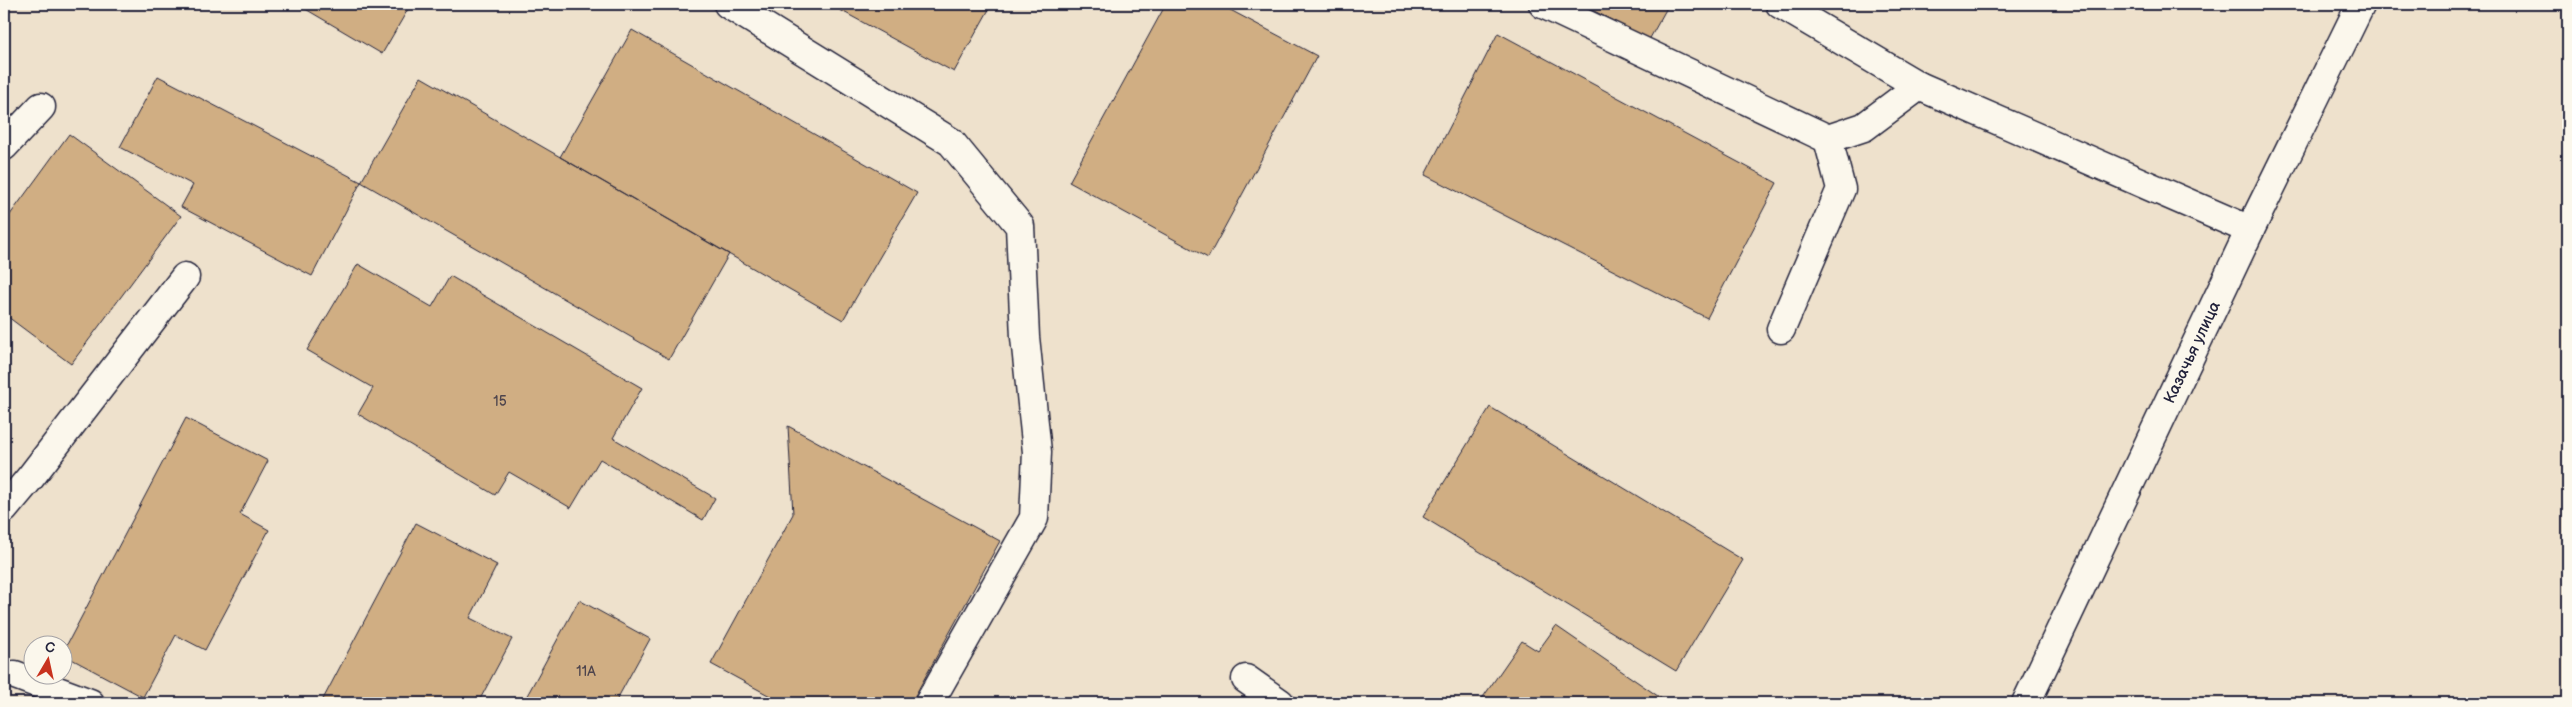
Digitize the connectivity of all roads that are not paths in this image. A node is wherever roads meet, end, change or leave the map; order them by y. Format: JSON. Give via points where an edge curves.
{"nodes":[{"id":1,"x":728,"y":4,"type":"edge"},
{"id":2,"x":1543,"y":4,"type":"edge"},
{"id":3,"x":1780,"y":4,"type":"edge"},
{"id":4,"x":2361,"y":4,"type":"edge"},
{"id":5,"x":1919,"y":86,"type":"junction"},
{"id":6,"x":41,"y":107,"type":"dead end"},
{"id":7,"x":1828,"y":139,"type":"junction"},
{"id":8,"x":4,"y":146,"type":"edge"},
{"id":9,"x":2250,"y":230,"type":"junction"},
{"id":10,"x":185,"y":277,"type":"dead end"},
{"id":11,"x":1781,"y":329,"type":"dead end"},
{"id":12,"x":4,"y":509,"type":"edge"},
{"id":13,"x":15,"y":675,"type":"dead end"},
{"id":14,"x":1246,"y":679,"type":"dead end"},
{"id":15,"x":90,"y":703,"type":"edge"},
{"id":16,"x":929,"y":703,"type":"edge"},
{"id":17,"x":1280,"y":703,"type":"edge"},
{"id":18,"x":2026,"y":703,"type":"edge"}],
"edges":[{"from":1,"to":16,"type":"street","via":[[951,142],[1020,226],[1025,337],[1037,452],[1034,518]]},
{"from":2,"to":7,"type":"street"},
{"from":3,"to":5,"type":"street"},
{"from":4,"to":9,"type":"street","name":"Казачья улица"},
{"from":5,"to":7,"type":"street","via":[[1864,127]]},
{"from":5,"to":9,"type":"street"},
{"from":6,"to":8,"type":"street"},
{"from":7,"to":11,"type":"street","via":[[1842,188]]},
{"from":9,"to":18,"type":"street","name":"Казачья улица"},
{"from":10,"to":12,"type":"street"},
{"from":13,"to":15,"type":"street"},
{"from":14,"to":17,"type":"street"}]}
